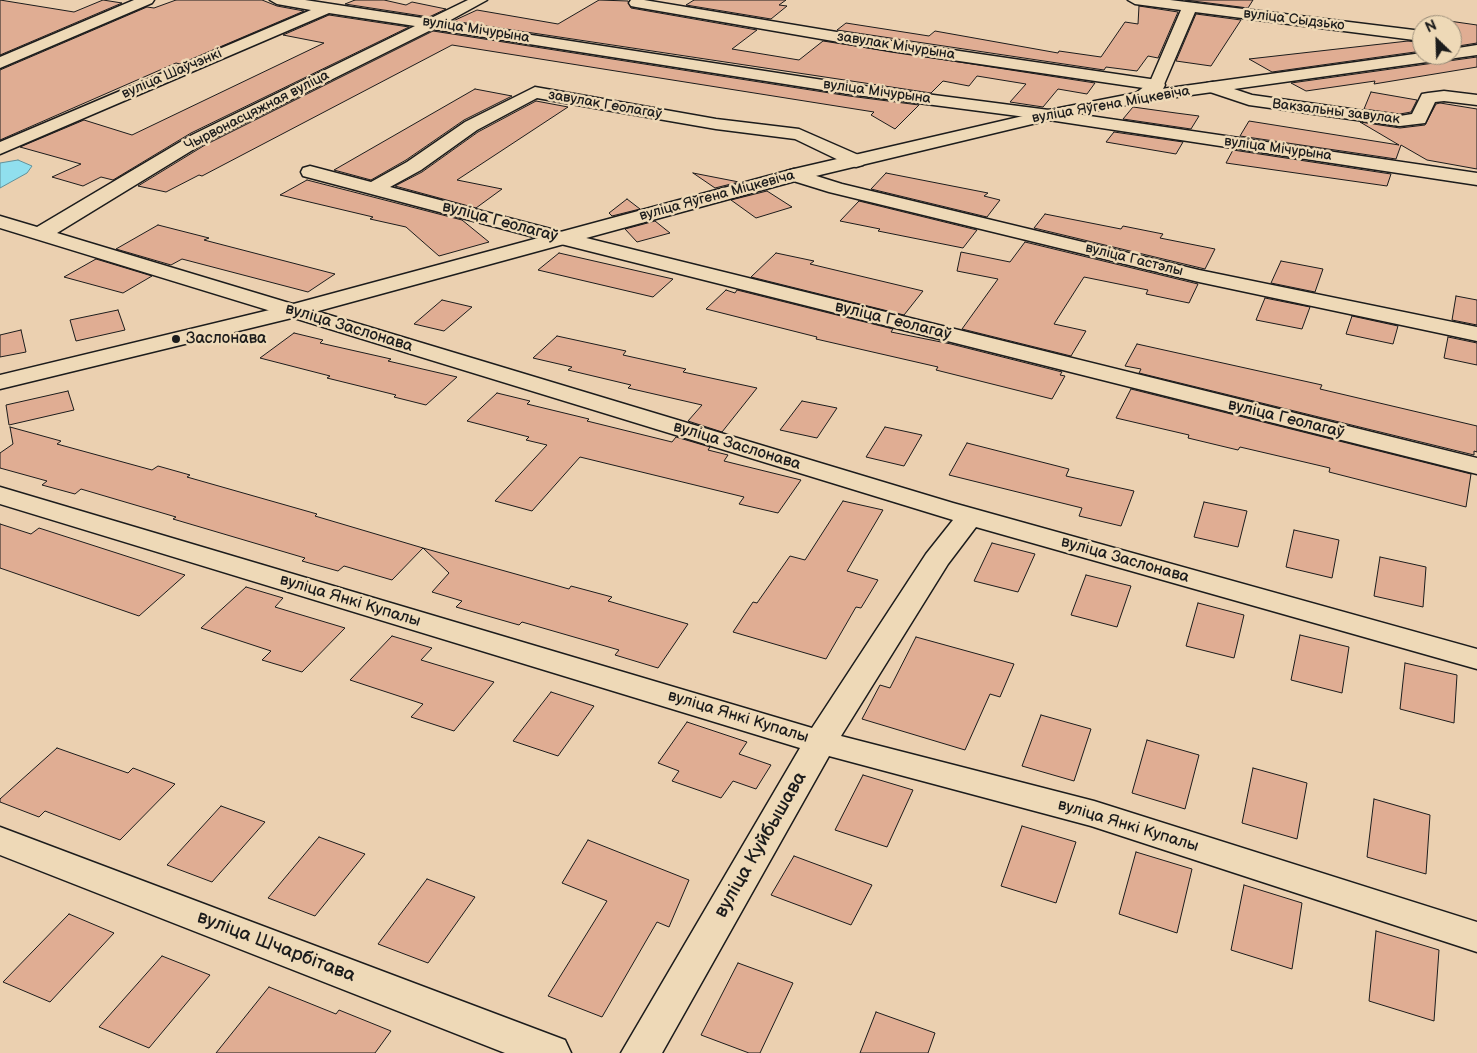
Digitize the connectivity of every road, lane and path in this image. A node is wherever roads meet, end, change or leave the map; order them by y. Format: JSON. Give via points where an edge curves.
{"nodes":[{"id":1,"x":148,"y":0,"type":"edge"},
{"id":2,"x":277,"y":0,"type":"edge"},
{"id":3,"x":345,"y":0,"type":"edge"},
{"id":4,"x":480,"y":0,"type":"edge"},
{"id":5,"x":1135,"y":0,"type":"edge"},
{"id":6,"x":636,"y":3,"type":"dead end"},
{"id":7,"x":1192,"y":4,"type":"edge"},
{"id":8,"x":328,"y":8,"type":"junction"},
{"id":9,"x":434,"y":24,"type":"junction"},
{"id":10,"x":1412,"y":35,"type":"edge"},
{"id":11,"x":1462,"y":40,"type":"edge"},
{"id":12,"x":1477,"y":42,"type":"edge"},
{"id":13,"x":1477,"y":50,"type":"edge"},
{"id":14,"x":1462,"y":52,"type":"edge"},
{"id":15,"x":1412,"y":59,"type":"edge"},
{"id":16,"x":0,"y":63,"type":"edge"},
{"id":17,"x":1213,"y":87,"type":"junction"},
{"id":18,"x":1149,"y":91,"type":"junction"},
{"id":19,"x":1477,"y":100,"type":"edge"},
{"id":20,"x":1049,"y":115,"type":"junction"},
{"id":21,"x":0,"y":149,"type":"edge"},
{"id":22,"x":856,"y":161,"type":"junction"},
{"id":23,"x":310,"y":172,"type":"dead end"},
{"id":24,"x":794,"y":174,"type":"junction"},
{"id":25,"x":1477,"y":179,"type":"edge"},
{"id":26,"x":374,"y":188,"type":"junction"},
{"id":27,"x":3,"y":225,"type":"edge"},
{"id":28,"x":40,"y":234,"type":"junction"},
{"id":29,"x":560,"y":238,"type":"junction"},
{"id":30,"x":292,"y":311,"type":"junction"},
{"id":31,"x":1477,"y":334,"type":"edge"},
{"id":32,"x":0,"y":382,"type":"edge"},
{"id":33,"x":1477,"y":466,"type":"edge"},
{"id":34,"x":0,"y":494,"type":"edge"},
{"id":35,"x":970,"y":516,"type":"junction"},
{"id":36,"x":1477,"y":659,"type":"edge"},
{"id":37,"x":820,"y":742,"type":"junction"},
{"id":38,"x":0,"y":841,"type":"edge"},
{"id":39,"x":1477,"y":936,"type":"edge"},
{"id":40,"x":551,"y":1053,"type":"edge"},
{"id":41,"x":641,"y":1053,"type":"edge"}],
"edges":[{"from":1,"to":16,"type":"street"},
{"from":2,"to":8,"type":"street","name":"вуліца Мічурына"},
{"from":3,"to":8,"type":"street","name":"вуліца Шаўчэнкі"},
{"from":4,"to":9,"type":"street","name":"Чырвонасцяжная вуліца"},
{"from":5,"to":7,"type":"street","name":"вуліца Сыдзько"},
{"from":6,"to":18,"type":"street","name":"завулак Мічурына"},
{"from":7,"to":10,"type":"street","name":"вуліца Сыдзько"},
{"from":7,"to":18,"type":"street"},
{"from":8,"to":9,"type":"street","name":"вуліца Мічурына"},
{"from":8,"to":21,"type":"street","name":"вуліца Шаўчэнкі"},
{"from":9,"to":20,"type":"street","name":"вуліца Мічурына","via":[[849,89]]},
{"from":9,"to":28,"type":"street","name":"Чырвонасцяжная вуліца","via":[[198,139]]},
{"from":11,"to":12,"type":"street"},
{"from":13,"to":14,"type":"street"},
{"from":15,"to":17,"type":"street","name":"вуліца Яўгена Міцкевіча"},
{"from":17,"to":18,"type":"street","name":"вуліца Яўгена Міцкевіча"},
{"from":17,"to":19,"type":"street","name":"Вакзальны завулак","via":[[1249,100],[1400,122],[1419,119],[1428,98],[1444,96]]},
{"from":18,"to":20,"type":"street","name":"вуліца Яўгена Міцкевіча"},
{"from":20,"to":22,"type":"street","name":"вуліца Яўгена Міцкевіча"},
{"from":20,"to":25,"type":"street","name":"вуліца Мічурына"},
{"from":22,"to":24,"type":"street","name":"вуліца Яўгена Міцкевіча"},
{"from":22,"to":26,"type":"street","name":"завулак Геолагаў","via":[[799,134],[716,124],[535,92],[471,126],[414,166]]},
{"from":23,"to":26,"type":"street","name":"вуліца Геолагаў"},
{"from":24,"to":29,"type":"street","name":"вуліца Яўгена Міцкевіча"},
{"from":24,"to":31,"type":"street","name":"вуліца Гастэлы","via":[[836,188],[1199,276]]},
{"from":26,"to":29,"type":"street","name":"вуліца Геолагаў"},
{"from":27,"to":28,"type":"street","name":"вуліца Заслонава"},
{"from":28,"to":30,"type":"street","name":"вуліца Заслонава"},
{"from":29,"to":30,"type":"street","name":"вуліца Яўгена Міцкевіча"},
{"from":29,"to":33,"type":"street","name":"вуліца Геолагаў"},
{"from":30,"to":32,"type":"street","name":"вуліца Яўгена Міцкевіча"},
{"from":30,"to":35,"type":"street","name":"вуліца Заслонава"},
{"from":34,"to":37,"type":"street","name":"вуліца Янкі Купалы"},
{"from":35,"to":36,"type":"street","name":"вуліца Заслонава"},
{"from":35,"to":37,"type":"street","name":"вуліца Куйбышава","via":[[936,560]]},
{"from":37,"to":39,"type":"street","name":"вуліца Янкі Купалы","via":[[1094,814]]},
{"from":37,"to":41,"type":"street","name":"вуліца Куйбышава"},
{"from":38,"to":40,"type":"street","name":"вуліца Шчарбітава"}]}
